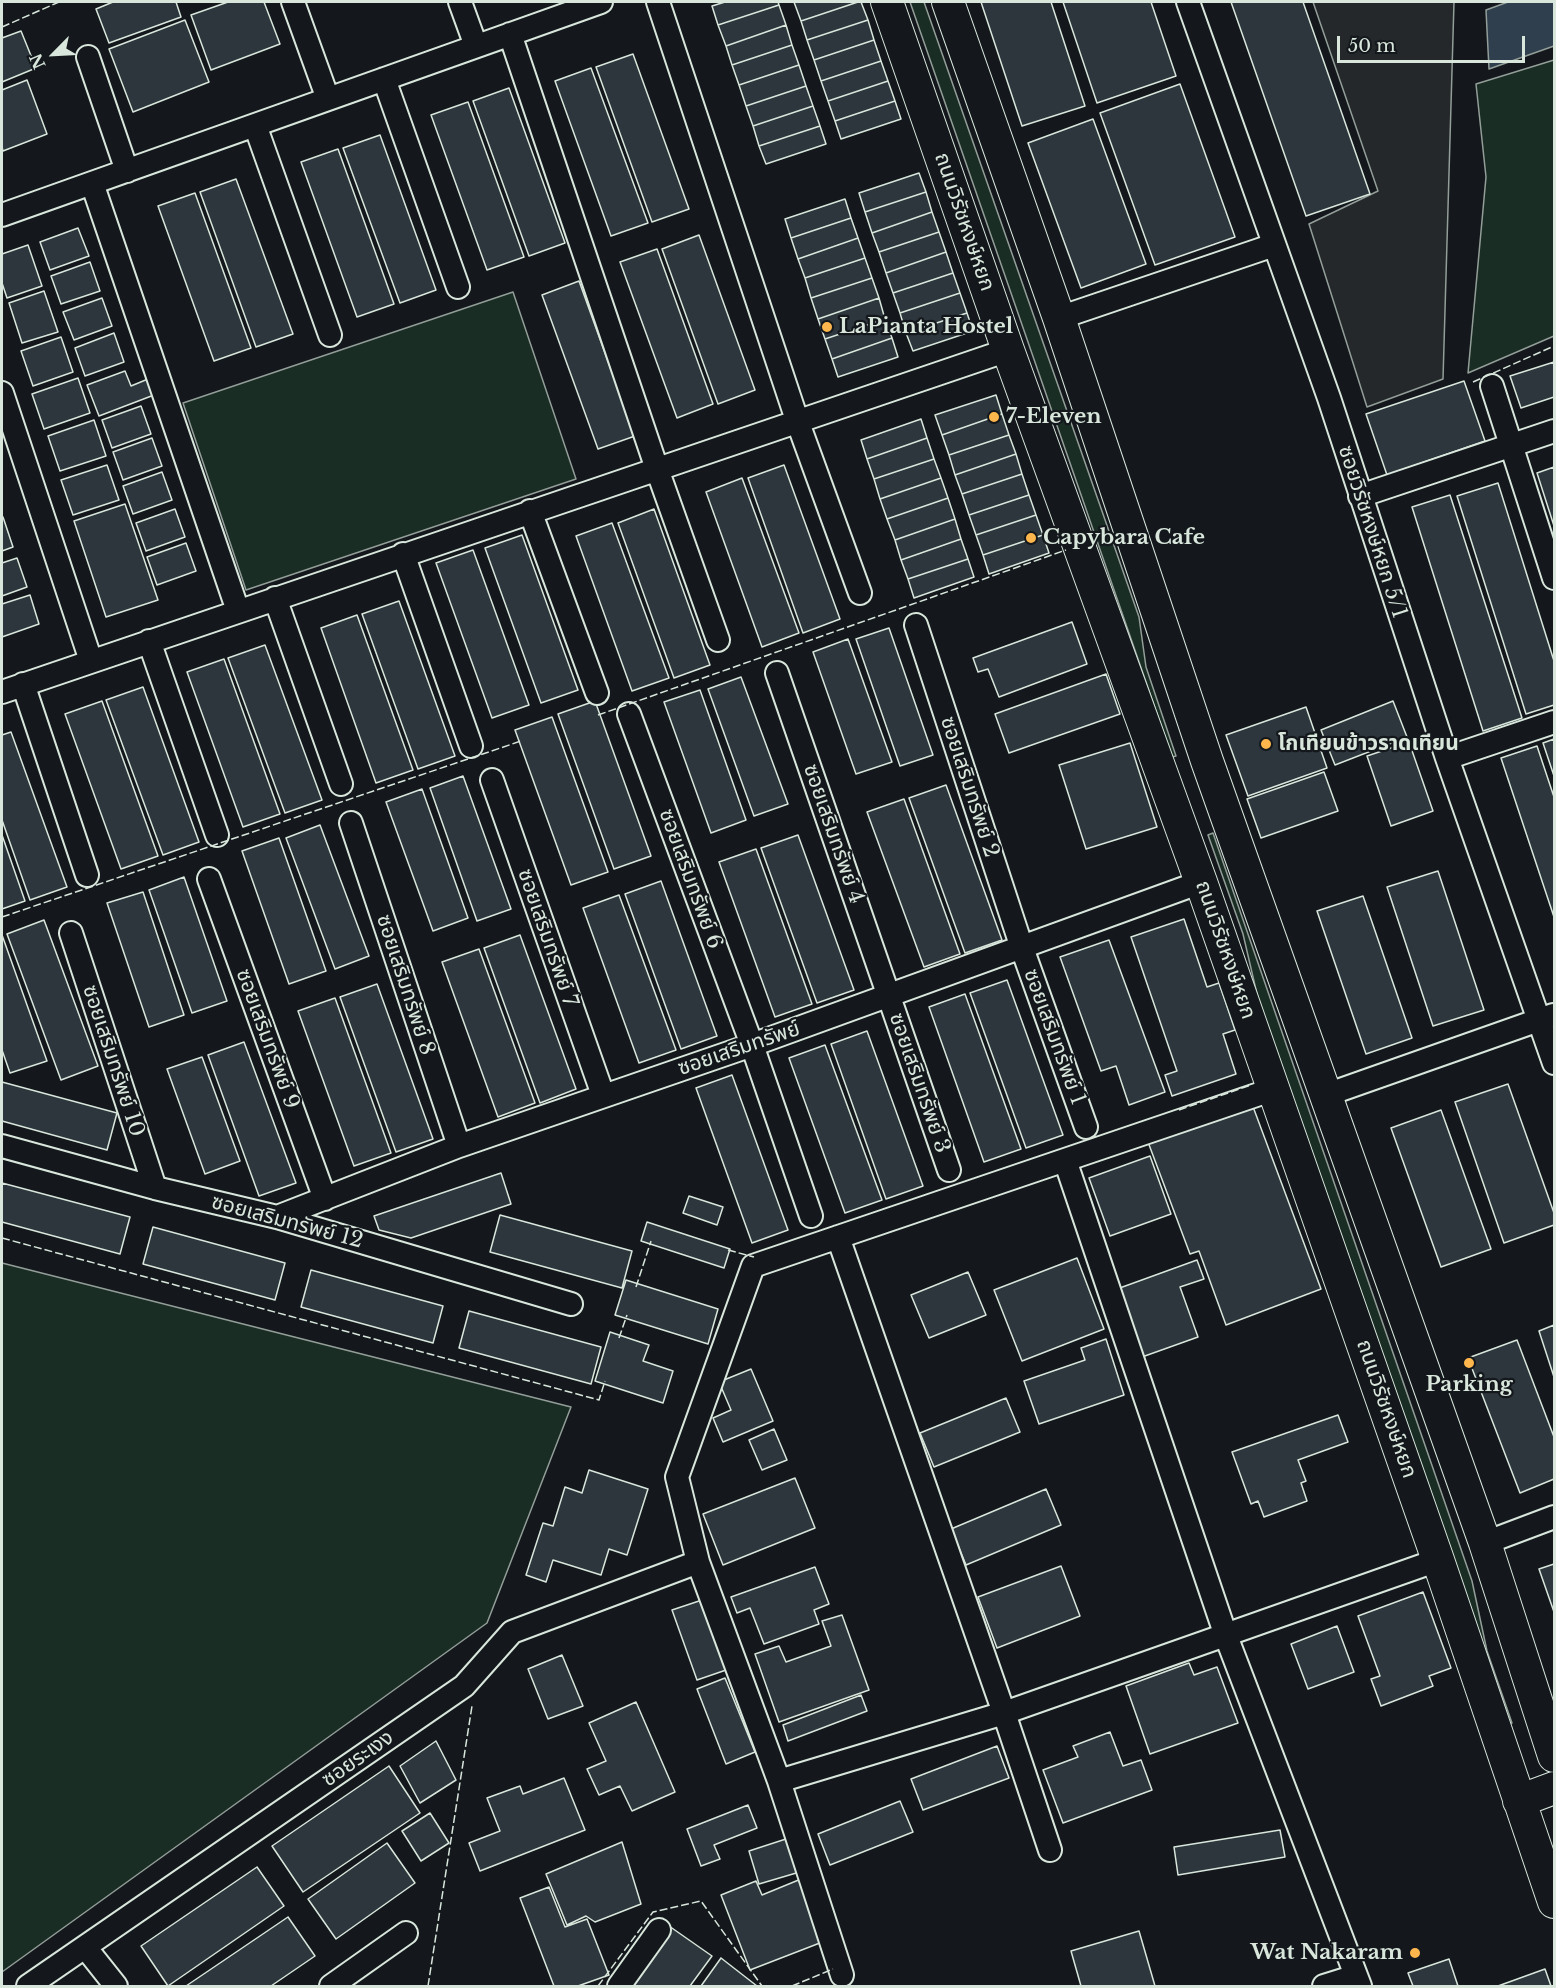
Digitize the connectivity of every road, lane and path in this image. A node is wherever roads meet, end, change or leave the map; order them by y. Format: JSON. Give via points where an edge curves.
{"nodes":[{"id":1,"x":292,"y":2,"type":"edge"},
{"id":2,"x":460,"y":2,"type":"edge"},
{"id":3,"x":601,"y":2,"type":"edge"},
{"id":4,"x":658,"y":2,"type":"edge"},
{"id":5,"x":887,"y":2,"type":"edge"},
{"id":6,"x":948,"y":2,"type":"edge"},
{"id":7,"x":1188,"y":2,"type":"edge"},
{"id":8,"x":510,"y":34,"type":"junction"},
{"id":9,"x":476,"y":46,"type":"junction"},
{"id":10,"x":88,"y":57,"type":"dead end"},
{"id":11,"x":384,"y":79,"type":"junction"},
{"id":12,"x":328,"y":99,"type":"junction"},
{"id":13,"x":255,"y":124,"type":"junction"},
{"id":14,"x":127,"y":171,"type":"junction"},
{"id":15,"x":92,"y":183,"type":"junction"},
{"id":16,"x":2,"y":215,"type":"edge"},
{"id":17,"x":1274,"y":245,"type":"junction"},
{"id":18,"x":458,"y":287,"type":"dead end"},
{"id":19,"x":1059,"y":318,"type":"junction"},
{"id":20,"x":330,"y":335,"type":"dead end"},
{"id":21,"x":1008,"y":350,"type":"junction"},
{"id":22,"x":1492,"y":386,"type":"dead end"},
{"id":23,"x":2,"y":393,"type":"edge"},
{"id":24,"x":797,"y":420,"type":"junction"},
{"id":25,"x":1554,"y":431,"type":"edge"},
{"id":26,"x":1511,"y":444,"type":"junction"},
{"id":27,"x":657,"y":469,"type":"junction"},
{"id":28,"x":1360,"y":496,"type":"junction"},
{"id":29,"x":530,"y":511,"type":"junction"},
{"id":30,"x":403,"y":554,"type":"junction"},
{"id":31,"x":1554,"y":578,"type":"edge"},
{"id":32,"x":860,"y":593,"type":"dead end"},
{"id":33,"x":275,"y":598,"type":"junction"},
{"id":34,"x":237,"y":611,"type":"junction"},
{"id":35,"x":915,"y":625,"type":"dead end"},
{"id":36,"x":718,"y":640,"type":"dead end"},
{"id":37,"x":149,"y":641,"type":"junction"},
{"id":38,"x":91,"y":661,"type":"junction"},
{"id":39,"x":777,"y":672,"type":"dead end"},
{"id":40,"x":23,"y":684,"type":"junction"},
{"id":41,"x":2,"y":692,"type":"edge"},
{"id":42,"x":597,"y":693,"type":"dead end"},
{"id":43,"x":629,"y":714,"type":"dead end"},
{"id":44,"x":1554,"y":722,"type":"edge"},
{"id":45,"x":471,"y":746,"type":"dead end"},
{"id":46,"x":1447,"y":758,"type":"junction"},
{"id":47,"x":1207,"y":761,"type":"junction"},
{"id":48,"x":1163,"y":777,"type":"junction"},
{"id":49,"x":492,"y":780,"type":"dead end"},
{"id":50,"x":341,"y":784,"type":"dead end"},
{"id":51,"x":351,"y":823,"type":"dead end"},
{"id":52,"x":217,"y":835,"type":"dead end"},
{"id":53,"x":87,"y":875,"type":"dead end"},
{"id":54,"x":209,"y":879,"type":"dead end"},
{"id":55,"x":1201,"y":882,"type":"junction"},
{"id":56,"x":71,"y":933,"type":"dead end"},
{"id":57,"x":1022,"y":948,"type":"junction"},
{"id":58,"x":889,"y":996,"type":"junction"},
{"id":59,"x":1547,"y":1017,"type":"edge"},
{"id":60,"x":752,"y":1045,"type":"junction"},
{"id":61,"x":1554,"y":1063,"type":"edge"},
{"id":62,"x":1274,"y":1089,"type":"junction"},
{"id":63,"x":603,"y":1095,"type":"junction"},
{"id":64,"x":1326,"y":1095,"type":"junction"},
{"id":65,"x":1086,"y":1127,"type":"dead end"},
{"id":66,"x":2,"y":1146,"type":"edge"},
{"id":67,"x":459,"y":1146,"type":"junction"},
{"id":68,"x":1065,"y":1160,"type":"junction"},
{"id":69,"x":949,"y":1170,"type":"dead end"},
{"id":70,"x":155,"y":1188,"type":"junction"},
{"id":71,"x":325,"y":1199,"type":"junction"},
{"id":72,"x":812,"y":1216,"type":"dead end"},
{"id":73,"x":277,"y":1217,"type":"junction"},
{"id":74,"x":838,"y":1237,"type":"junction"},
{"id":75,"x":571,"y":1304,"type":"dead end"},
{"id":76,"x":1554,"y":1517,"type":"edge"},
{"id":77,"x":1485,"y":1543,"type":"junction"},
{"id":78,"x":1438,"y":1560,"type":"junction"},
{"id":79,"x":698,"y":1562,"type":"junction"},
{"id":80,"x":1226,"y":1636,"type":"junction"},
{"id":81,"x":1004,"y":1713,"type":"junction"},
{"id":82,"x":1554,"y":1756,"type":"edge"},
{"id":83,"x":779,"y":1781,"type":"junction"},
{"id":84,"x":1554,"y":1788,"type":"edge"},
{"id":85,"x":1519,"y":1801,"type":"junction"},
{"id":86,"x":1050,"y":1850,"type":"dead end"},
{"id":87,"x":1554,"y":1902,"type":"edge"},
{"id":88,"x":659,"y":1930,"type":"dead end"},
{"id":89,"x":406,"y":1933,"type":"dead end"},
{"id":90,"x":85,"y":1947,"type":"junction"},
{"id":91,"x":842,"y":1976,"type":"dead end"},
{"id":92,"x":1358,"y":1981,"type":"edge"},
{"id":93,"x":28,"y":1986,"type":"edge"},
{"id":94,"x":116,"y":1986,"type":"edge"},
{"id":95,"x":331,"y":1986,"type":"edge"},
{"id":96,"x":619,"y":1986,"type":"edge"},
{"id":97,"x":1324,"y":1986,"type":"edge"}],
"edges":[{"from":1,"to":12,"type":"street"},
{"from":2,"to":9,"type":"street"},
{"from":3,"to":8,"type":"street"},
{"from":4,"to":24,"type":"street"},
{"from":5,"to":21,"type":"main road","name":"ถนนวิรัชหงษ์หยก"},
{"from":6,"to":19,"type":"main road"},
{"from":7,"to":17,"type":"street","name":"ซอยวิรัชหงษ์หยก 5/1"},
{"from":8,"to":9,"type":"street"},
{"from":8,"to":27,"type":"street"},
{"from":9,"to":11,"type":"street"},
{"from":10,"to":14,"type":"street"},
{"from":11,"to":12,"type":"street"},
{"from":11,"to":18,"type":"street"},
{"from":12,"to":13,"type":"street"},
{"from":13,"to":14,"type":"street"},
{"from":13,"to":20,"type":"street"},
{"from":14,"to":15,"type":"street"},
{"from":15,"to":16,"type":"street"},
{"from":15,"to":34,"type":"street"},
{"from":17,"to":19,"type":"street"},
{"from":17,"to":28,"type":"street","name":"ซอยวิรัชหงษ์หยก 5/1"},
{"from":19,"to":47,"type":"main road"},
{"from":21,"to":24,"type":"street"},
{"from":21,"to":48,"type":"main road","name":"ถนนวิรัชหงษ์หยก"},
{"from":22,"to":26,"type":"street"},
{"from":23,"to":38,"type":"street"},
{"from":24,"to":27,"type":"street"},
{"from":24,"to":32,"type":"street"},
{"from":25,"to":26,"type":"street"},
{"from":26,"to":28,"type":"street"},
{"from":26,"to":31,"type":"street"},
{"from":27,"to":29,"type":"street"},
{"from":27,"to":36,"type":"street"},
{"from":28,"to":46,"type":"street","name":"ซอยวิรัชหงษ์หยก 5/1"},
{"from":29,"to":30,"type":"street"},
{"from":29,"to":42,"type":"street"},
{"from":30,"to":33,"type":"street"},
{"from":30,"to":45,"type":"street"},
{"from":33,"to":34,"type":"street"},
{"from":33,"to":50,"type":"street"},
{"from":34,"to":37,"type":"street"},
{"from":35,"to":57,"type":"street","name":"ซอยเสริมทรัพย์ 2"},
{"from":37,"to":38,"type":"street"},
{"from":37,"to":52,"type":"street"},
{"from":38,"to":40,"type":"street"},
{"from":39,"to":58,"type":"street","name":"ซอยเสริมทรัพย์ 4"},
{"from":40,"to":41,"type":"street"},
{"from":40,"to":53,"type":"street"},
{"from":43,"to":60,"type":"street","name":"ซอยเสริมทรัพย์ 6"},
{"from":44,"to":46,"type":"street"},
{"from":46,"to":59,"type":"street","name":"ซอยวิรัชหงษ์หยก 5/1"},
{"from":47,"to":48,"type":"main road"},
{"from":47,"to":64,"type":"main road"},
{"from":48,"to":55,"type":"main road","name":"ถนนวิรัชหงษ์หยก"},
{"from":49,"to":63,"type":"street","name":"ซอยเสริมทรัพย์ 7"},
{"from":51,"to":67,"type":"street","name":"ซอยเสริมทรัพย์ 8"},
{"from":54,"to":71,"type":"street","name":"ซอยเสริมทรัพย์ 9"},
{"from":55,"to":57,"type":"street","name":"ซอยเสริมทรัพย์"},
{"from":55,"to":62,"type":"main road","name":"ถนนวิรัชหงษ์หยก"},
{"from":56,"to":70,"type":"street","name":"ซอยเสริมทรัพย์ 10"},
{"from":57,"to":58,"type":"street","name":"ซอยเสริมทรัพย์"},
{"from":57,"to":65,"type":"street","name":"ซอยเสริมทรัพย์ 1"},
{"from":58,"to":60,"type":"street","name":"ซอยเสริมทรัพย์"},
{"from":58,"to":69,"type":"street","name":"ซอยเสริมทรัพย์ 3"},
{"from":59,"to":61,"type":"street","name":"ซอยวิรัชหงษ์หยก 5/1"},
{"from":59,"to":64,"type":"street"},
{"from":60,"to":63,"type":"street","name":"ซอยเสริมทรัพย์"},
{"from":60,"to":72,"type":"street","name":"ซอยเสริมทรัพย์ 6"},
{"from":62,"to":68,"type":"street"},
{"from":62,"to":78,"type":"main road","name":"ถนนวิรัชหงษ์หยก"},
{"from":63,"to":67,"type":"street","name":"ซอยเสริมทรัพย์"},
{"from":64,"to":77,"type":"main road"},
{"from":66,"to":70,"type":"street","name":"ซอยเสริมทรัพย์ 12"},
{"from":67,"to":71,"type":"street","name":"ซอยเสริมทรัพย์"},
{"from":68,"to":74,"type":"street"},
{"from":68,"to":80,"type":"street"},
{"from":70,"to":73,"type":"street","name":"ซอยเสริมทรัพย์ 12"},
{"from":71,"to":73,"type":"street","name":"ซอยเสริมทรัพย์"},
{"from":73,"to":75,"type":"street","name":"ซอยเสริมทรัพย์ 12"},
{"from":74,"to":79,"type":"street","via":[[753,1266],[677,1477]]},
{"from":74,"to":81,"type":"street"},
{"from":76,"to":77,"type":"street"},
{"from":77,"to":82,"type":"main road"},
{"from":78,"to":80,"type":"street"},
{"from":78,"to":85,"type":"main road","name":"ถนนวิรัชหงษ์หยก"},
{"from":79,"to":83,"type":"street"},
{"from":79,"to":90,"type":"street","name":"ซอยระเงง","via":[[512,1632],[464,1686]]},
{"from":80,"to":81,"type":"street"},
{"from":80,"to":92,"type":"street"},
{"from":81,"to":83,"type":"street"},
{"from":81,"to":86,"type":"street"},
{"from":83,"to":91,"type":"street"},
{"from":84,"to":85,"type":"main road"},
{"from":85,"to":87,"type":"main road","name":"ถนนวิรัชหงษ์หยก"},
{"from":88,"to":96,"type":"street"},
{"from":89,"to":95,"type":"street"},
{"from":90,"to":93,"type":"street","name":"ซอยระเงง"},
{"from":90,"to":94,"type":"street"},
{"from":92,"to":97,"type":"street"}]}
